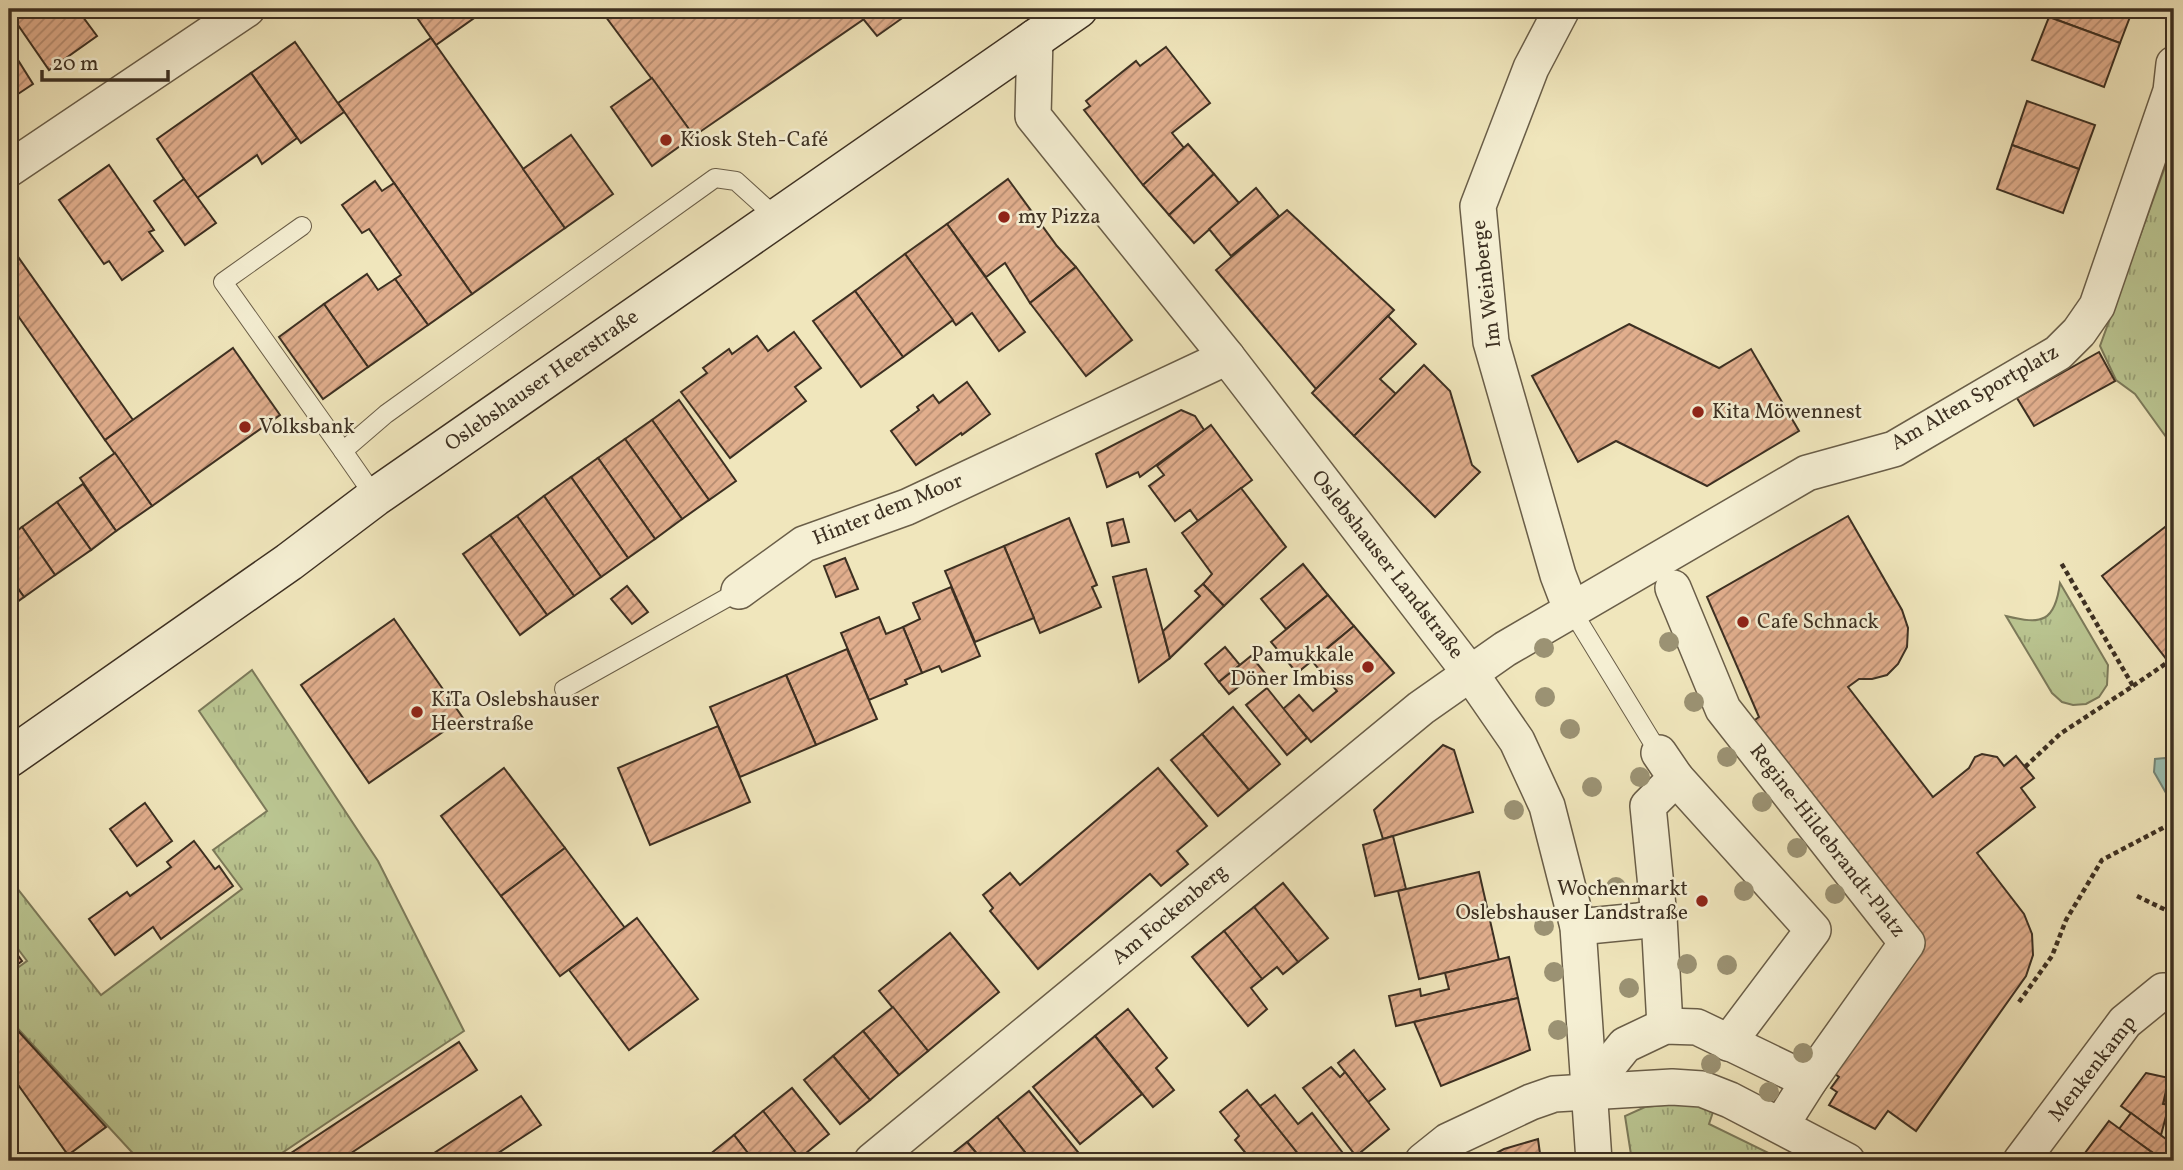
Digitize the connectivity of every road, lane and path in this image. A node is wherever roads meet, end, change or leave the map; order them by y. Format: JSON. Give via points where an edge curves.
{"nodes":[{"id":1,"x":247,"y":9,"type":"edge"},
{"id":2,"x":1079,"y":9,"type":"edge"},
{"id":3,"x":1562,"y":9,"type":"edge"},
{"id":4,"x":1036,"y":23,"type":"edge"},
{"id":5,"x":2174,"y":64,"type":"edge"},
{"id":6,"x":9,"y":169,"type":"edge"},
{"id":7,"x":778,"y":219,"type":"junction"},
{"id":8,"x":302,"y":226,"type":"dead end"},
{"id":9,"x":1227,"y":357,"type":"junction"},
{"id":10,"x":343,"y":451,"type":"junction"},
{"id":11,"x":375,"y":497,"type":"junction"},
{"id":12,"x":2060,"y":561,"type":"dead end"},
{"id":13,"x":1672,"y":587,"type":"dead end"},
{"id":14,"x":739,"y":592,"type":"joint"},
{"id":15,"x":1571,"y":609,"type":"junction"},
{"id":16,"x":2168,"y":662,"type":"dead end"},
{"id":17,"x":1470,"y":673,"type":"junction"},
{"id":18,"x":2133,"y":686,"type":"junction"},
{"id":19,"x":564,"y":689,"type":"dead end"},
{"id":20,"x":9,"y":758,"type":"edge"},
{"id":21,"x":1667,"y":765,"type":"junction"},
{"id":22,"x":2025,"y":767,"type":"dead end"},
{"id":23,"x":2174,"y":822,"type":"edge"},
{"id":24,"x":2137,"y":896,"type":"dead end"},
{"id":25,"x":2174,"y":914,"type":"edge"},
{"id":26,"x":1659,"y":917,"type":"junction"},
{"id":27,"x":1578,"y":927,"type":"junction"},
{"id":28,"x":2174,"y":992,"type":"edge"},
{"id":29,"x":2019,"y":1002,"type":"dead end"},
{"id":30,"x":1665,"y":1026,"type":"junction"},
{"id":31,"x":1728,"y":1043,"type":"junction"},
{"id":32,"x":1809,"y":1081,"type":"junction"},
{"id":33,"x":1588,"y":1091,"type":"junction"},
{"id":34,"x":1781,"y":1125,"type":"junction"},
{"id":35,"x":872,"y":1161,"type":"edge"},
{"id":36,"x":1423,"y":1161,"type":"edge"},
{"id":37,"x":1594,"y":1161,"type":"edge"},
{"id":38,"x":1847,"y":1161,"type":"edge"},
{"id":39,"x":2021,"y":1161,"type":"edge"}],
"edges":[{"from":1,"to":6,"type":"street"},
{"from":2,"to":4,"type":"main road","name":"Oslebshauser Heerstraße"},
{"from":3,"to":15,"type":"street","name":"Im Weinberge","via":[[1531,68],[1478,206],[1491,342]]},
{"from":4,"to":7,"type":"main road","name":"Oslebshauser Heerstraße"},
{"from":4,"to":9,"type":"street","name":"Oslebshauser Landstraße","via":[[1033,116]]},
{"from":5,"to":15,"type":"street","name":"Am Alten Sportplatz","via":[[2171,91],[2097,306],[2057,353],[1895,449],[1807,473]]},
{"from":7,"to":10,"type":"lane","via":[[736,181],[715,178],[386,414]]},
{"from":7,"to":11,"type":"main road","name":"Oslebshauser Heerstraße"},
{"from":8,"to":10,"type":"lane","via":[[223,282]]},
{"from":9,"to":14,"type":"street","name":"Hinter dem Moor","via":[[907,507],[804,544]]},
{"from":9,"to":17,"type":"street","name":"Oslebshauser Landstraße"},
{"from":10,"to":11,"type":"lane"},
{"from":11,"to":20,"type":"main road","name":"Oslebshauser Heerstraße"},
{"from":12,"to":18,"type":"path"},
{"from":13,"to":32,"type":"street","name":"Regine-Hildebrandt-Platz","via":[[1723,709],[1907,943]]},
{"from":14,"to":19,"type":"lane","name":"Hinter dem Moor"},
{"from":15,"to":17,"type":"street","name":"Am Alten Sportplatz"},
{"from":15,"to":21,"type":"lane"},
{"from":16,"to":18,"type":"path"},
{"from":17,"to":27,"type":"street","name":"Oslebshauser Landstraße","via":[[1517,741],[1547,806]]},
{"from":17,"to":35,"type":"street","name":"Am Fockenberg","via":[[1421,708]]},
{"from":18,"to":22,"type":"path","via":[[2060,734]]},
{"from":21,"to":26,"type":"street","via":[[1648,806]]},
{"from":21,"to":31,"type":"street","via":[[1813,930]]},
{"from":23,"to":29,"type":"path","via":[[2102,860],[2066,920],[2052,956]]},
{"from":24,"to":25,"type":"path"},
{"from":26,"to":27,"type":"street"},
{"from":26,"to":30,"type":"street"},
{"from":27,"to":33,"type":"street","name":"Oslebshauser Landstraße"},
{"from":28,"to":39,"type":"street","name":"Menkenkamp","via":[[2163,991],[2125,1022]]},
{"from":30,"to":31,"type":"street","via":[[1697,1027]]},
{"from":30,"to":33,"type":"street","via":[[1625,1045]]},
{"from":31,"to":32,"type":"street"},
{"from":32,"to":34,"type":"street","name":"Regine-Hildebrandt-Platz"},
{"from":33,"to":34,"type":"street","via":[[1702,1089]]},
{"from":33,"to":36,"type":"street","via":[[1531,1102],[1448,1141]]},
{"from":33,"to":37,"type":"street","name":"Oslebshauser Landstraße"},
{"from":34,"to":38,"type":"street"}]}
